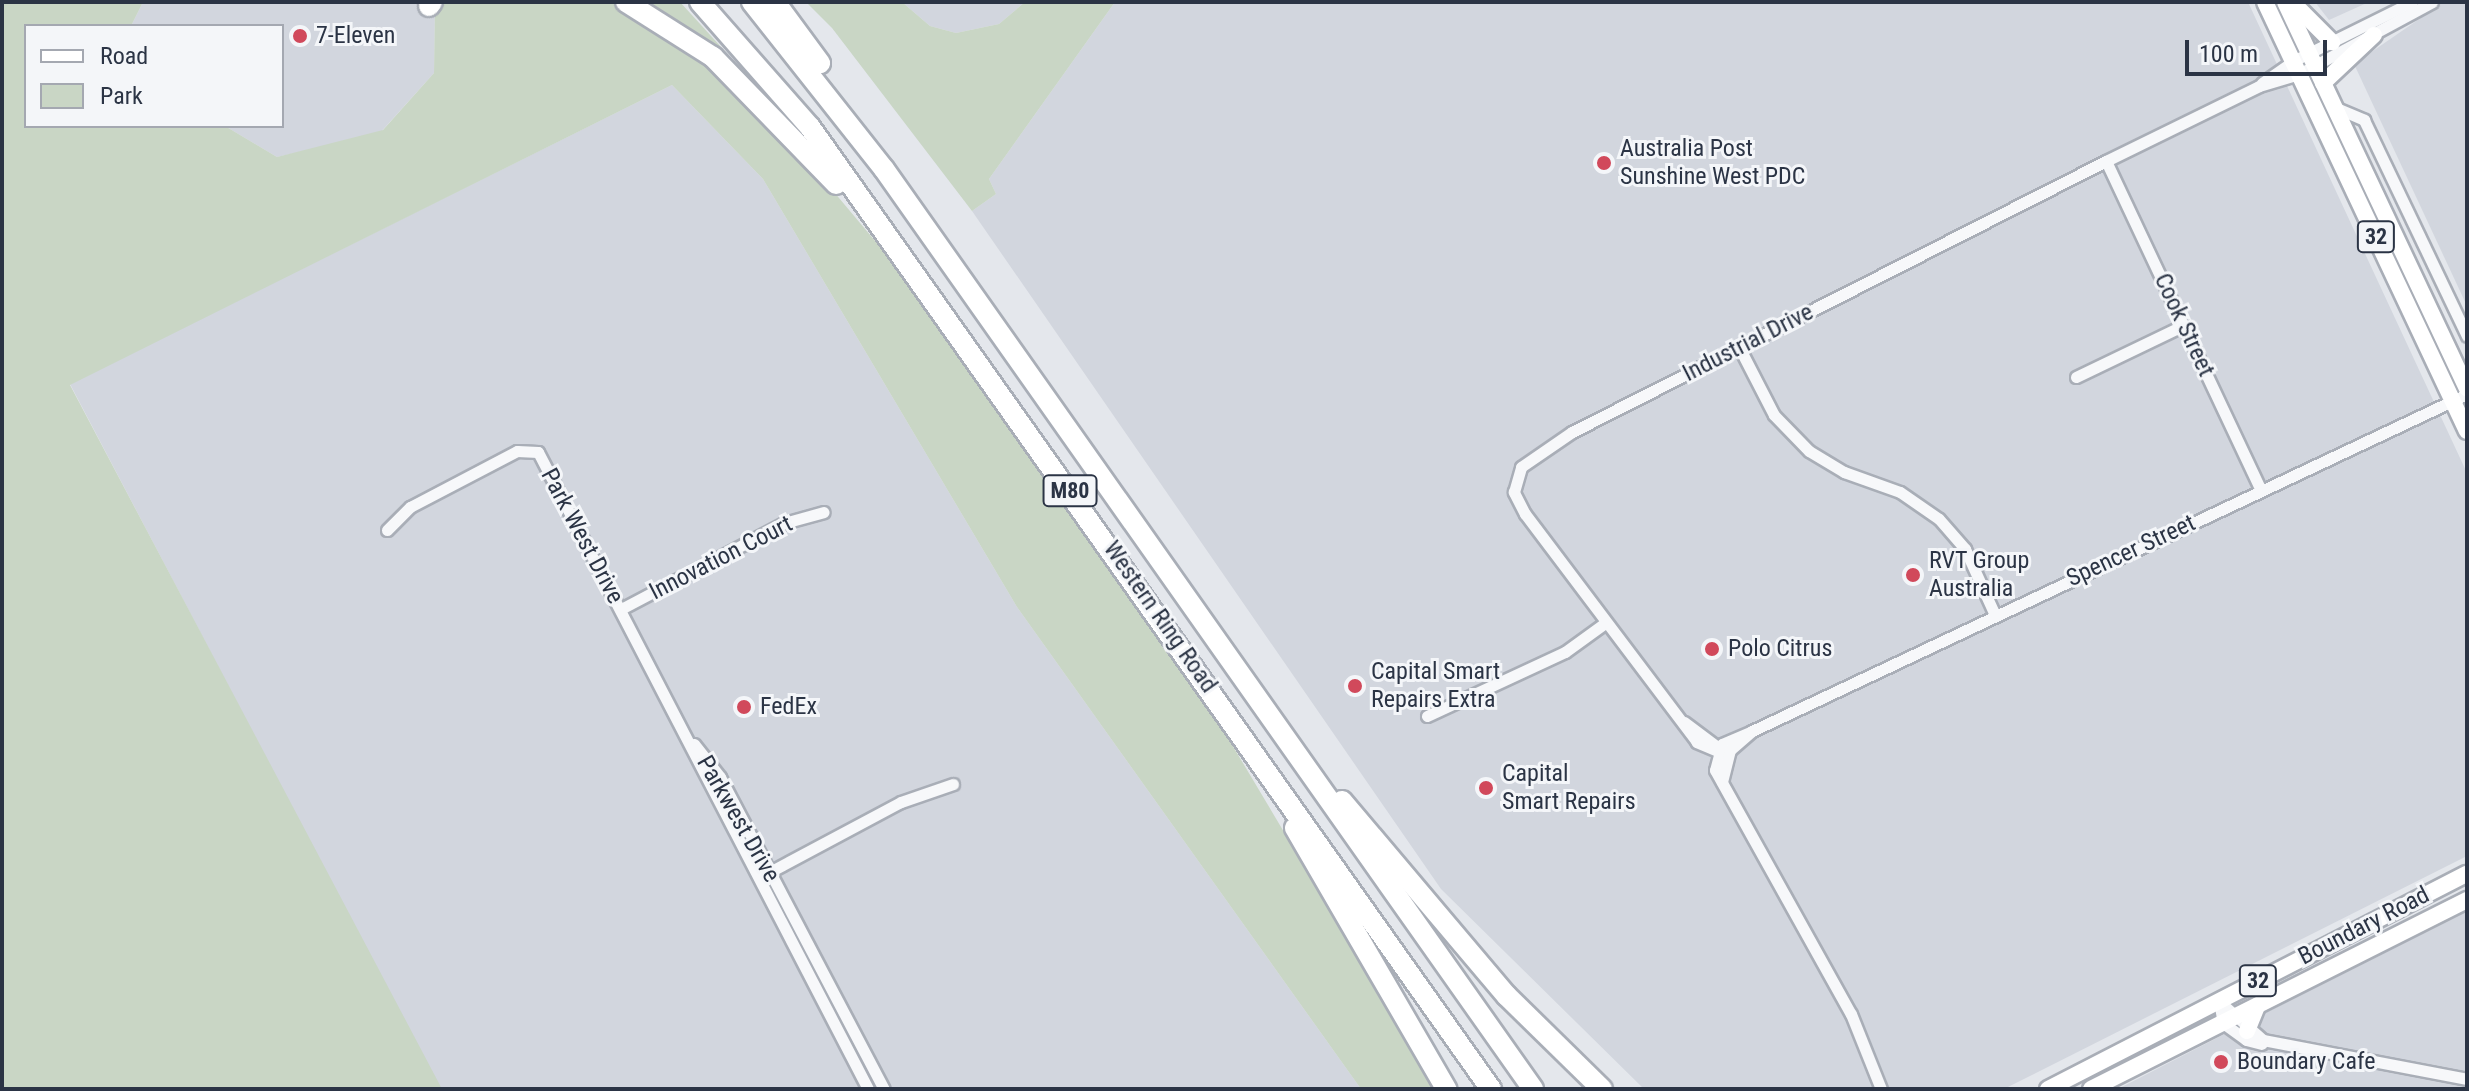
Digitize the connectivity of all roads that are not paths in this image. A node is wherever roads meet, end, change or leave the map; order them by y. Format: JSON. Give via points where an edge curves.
{"nodes":[{"id":1,"x":626,"y":2,"type":"edge"},
{"id":2,"x":700,"y":2,"type":"edge"},
{"id":3,"x":752,"y":2,"type":"edge"},
{"id":4,"x":775,"y":2,"type":"edge"},
{"id":5,"x":2265,"y":2,"type":"edge"},
{"id":6,"x":2285,"y":2,"type":"edge"},
{"id":7,"x":2292,"y":2,"type":"edge"},
{"id":8,"x":2412,"y":2,"type":"edge"},
{"id":9,"x":2432,"y":2,"type":"edge"},
{"id":10,"x":2374,"y":35,"type":"junction"},
{"id":11,"x":2332,"y":42,"type":"junction"},
{"id":12,"x":2304,"y":64,"type":"junction"},
{"id":13,"x":2323,"y":83,"type":"junction"},
{"id":14,"x":2334,"y":107,"type":"junction"},
{"id":15,"x":2106,"y":161,"type":"junction"},
{"id":16,"x":910,"y":268,"type":"junction"},
{"id":17,"x":967,"y":286,"type":"junction"},
{"id":18,"x":2184,"y":325,"type":"junction"},
{"id":19,"x":2467,"y":336,"type":"edge"},
{"id":20,"x":1739,"y":347,"type":"junction"},
{"id":21,"x":2076,"y":377,"type":"dead end"},
{"id":22,"x":2467,"y":388,"type":"edge"},
{"id":23,"x":2460,"y":397,"type":"edge"},
{"id":24,"x":2467,"y":431,"type":"edge"},
{"id":25,"x":2261,"y":490,"type":"junction"},
{"id":26,"x":824,"y":512,"type":"dead end"},
{"id":27,"x":387,"y":530,"type":"dead end"},
{"id":28,"x":621,"y":609,"type":"junction"},
{"id":29,"x":1995,"y":615,"type":"junction"},
{"id":30,"x":1605,"y":623,"type":"junction"},
{"id":31,"x":1229,"y":714,"type":"junction"},
{"id":32,"x":1427,"y":716,"type":"dead end"},
{"id":33,"x":686,"y":734,"type":"junction"},
{"id":34,"x":1291,"y":746,"type":"junction"},
{"id":35,"x":1721,"y":752,"type":"junction"},
{"id":36,"x":953,"y":784,"type":"dead end"},
{"id":37,"x":770,"y":872,"type":"junction"},
{"id":38,"x":2467,"y":874,"type":"edge"},
{"id":39,"x":756,"y":878,"type":"junction"},
{"id":40,"x":2467,"y":900,"type":"edge"},
{"id":41,"x":2219,"y":1001,"type":"junction"},
{"id":42,"x":2257,"y":1006,"type":"junction"},
{"id":43,"x":2239,"y":1015,"type":"junction"},
{"id":44,"x":2229,"y":1029,"type":"junction"},
{"id":45,"x":2467,"y":1079,"type":"edge"},
{"id":46,"x":868,"y":1089,"type":"edge"},
{"id":47,"x":884,"y":1089,"type":"edge"},
{"id":48,"x":1446,"y":1089,"type":"edge"},
{"id":49,"x":1491,"y":1089,"type":"edge"},
{"id":50,"x":1533,"y":1089,"type":"edge"},
{"id":51,"x":1602,"y":1089,"type":"edge"},
{"id":52,"x":1881,"y":1089,"type":"edge"},
{"id":53,"x":2048,"y":1089,"type":"edge"},
{"id":54,"x":2091,"y":1089,"type":"edge"}],
"edges":[{"from":1,"to":16,"type":"highway","via":[[696,44],[741,82]]},
{"from":2,"to":16,"type":"highway","name":"Western Ring Road","number":"M80","via":[[788,99]]},
{"from":3,"to":17,"type":"highway","name":"Western Ring Road","number":"M80","via":[[844,114]]},
{"from":4,"to":17,"type":"highway"},
{"from":5,"to":12,"type":"main road","number":"32"},
{"from":6,"to":12,"type":"main road","number":"32"},
{"from":7,"to":11,"type":"main road"},
{"from":8,"to":11,"type":"street"},
{"from":9,"to":10,"type":"street"},
{"from":10,"to":12,"type":"street"},
{"from":10,"to":13,"type":"main road"},
{"from":11,"to":12,"type":"street"},
{"from":12,"to":13,"type":"main road","number":"32"},
{"from":12,"to":15,"type":"street","name":"Industrial Drive"},
{"from":12,"to":23,"type":"main road","number":"32"},
{"from":13,"to":14,"type":"main road","number":"32"},
{"from":14,"to":19,"type":"street","via":[[2364,120]]},
{"from":14,"to":22,"type":"main road","number":"32"},
{"from":15,"to":18,"type":"street","name":"Cook Street"},
{"from":15,"to":20,"type":"street","name":"Industrial Drive"},
{"from":16,"to":31,"type":"highway","name":"Western Ring Road","number":"M80"},
{"from":17,"to":34,"type":"highway","name":"Western Ring Road","number":"M80"},
{"from":18,"to":21,"type":"street"},
{"from":18,"to":25,"type":"street","name":"Cook Street"},
{"from":20,"to":29,"type":"street","via":[[1774,415],[1809,451],[1844,472],[1900,492],[1939,519],[1965,549]]},
{"from":20,"to":30,"type":"street","name":"Industrial Drive","via":[[1572,432],[1521,467],[1514,481],[1525,514]]},
{"from":23,"to":24,"type":"main road","number":"32"},
{"from":23,"to":25,"type":"street","name":"Spencer Street"},
{"from":25,"to":29,"type":"street","name":"Spencer Street"},
{"from":26,"to":28,"type":"street","name":"Innovation Court","via":[[784,523]]},
{"from":27,"to":28,"type":"street","name":"Park West Drive","via":[[410,507],[517,451],[532,449]]},
{"from":28,"to":33,"type":"street","name":"Park West Drive"},
{"from":29,"to":35,"type":"street","name":"Spencer Street","via":[[1752,731]]},
{"from":30,"to":32,"type":"street","via":[[1565,652]]},
{"from":30,"to":35,"type":"street","name":"Industrial Drive","via":[[1697,742]]},
{"from":31,"to":48,"type":"highway"},
{"from":31,"to":49,"type":"highway","name":"Western Ring Road","number":"M80"},
{"from":33,"to":37,"type":"street","name":"Parkwest Drive","via":[[720,777]]},
{"from":33,"to":39,"type":"street","name":"Parkwest Drive"},
{"from":34,"to":50,"type":"highway","name":"Western Ring Road","number":"M80"},
{"from":34,"to":51,"type":"highway","via":[[1372,833],[1507,996]]},
{"from":35,"to":52,"type":"street","via":[[1722,782],[1851,1014]]},
{"from":36,"to":37,"type":"street","via":[[901,802]]},
{"from":37,"to":39,"type":"street"},
{"from":37,"to":47,"type":"street","name":"Parkwest Drive"},
{"from":38,"to":41,"type":"main road","name":"Boundary Road","number":"32"},
{"from":39,"to":46,"type":"street","name":"Parkwest Drive"},
{"from":40,"to":42,"type":"main road","name":"Boundary Road","number":"32"},
{"from":41,"to":43,"type":"street"},
{"from":41,"to":44,"type":"street"},
{"from":41,"to":53,"type":"main road","name":"Boundary Road","number":"32"},
{"from":42,"to":43,"type":"main road","name":"Boundary Road","number":"32"},
{"from":42,"to":44,"type":"main road"},
{"from":43,"to":44,"type":"main road","name":"Boundary Road","number":"32"},
{"from":44,"to":45,"type":"street","via":[[2256,1044]]},
{"from":44,"to":54,"type":"main road","name":"Boundary Road","number":"32"}]}
